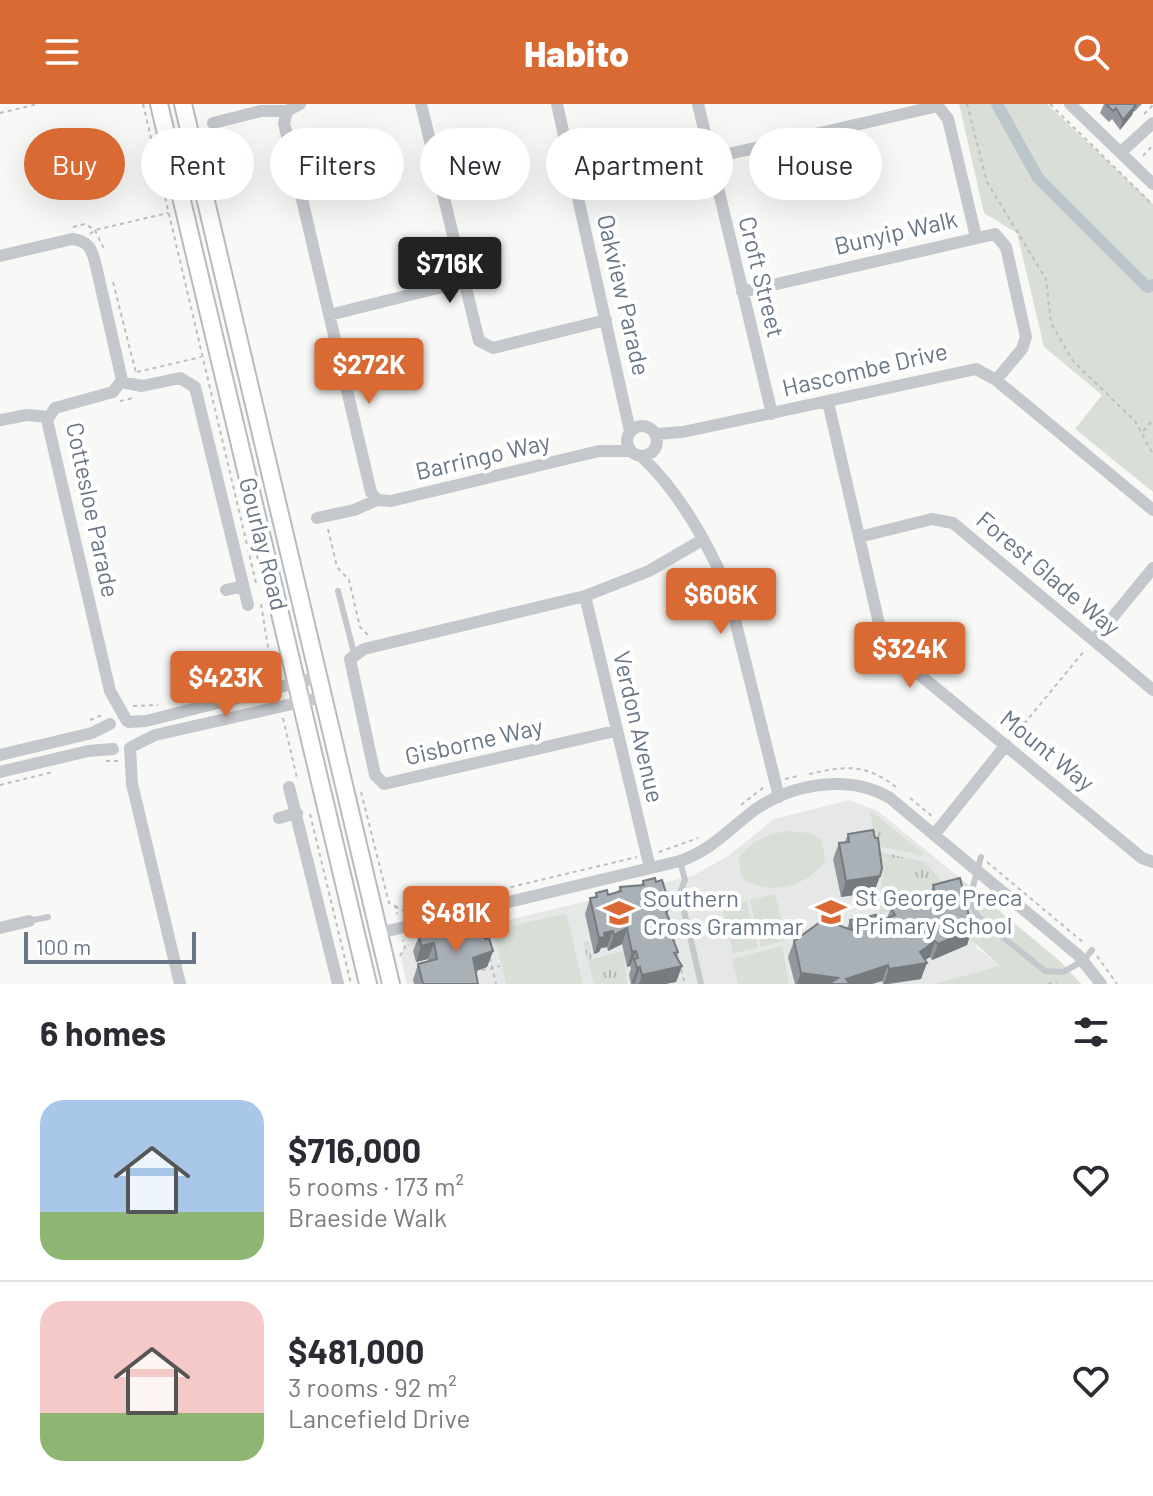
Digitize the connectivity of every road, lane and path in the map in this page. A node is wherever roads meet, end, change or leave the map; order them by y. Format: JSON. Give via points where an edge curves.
{"nodes":[{"id":1,"x":38,"y":104,"type":"edge"},
{"id":2,"x":159,"y":104,"type":"edge"},
{"id":3,"x":183,"y":104,"type":"edge"},
{"id":4,"x":300,"y":104,"type":"edge"},
{"id":5,"x":421,"y":104,"type":"edge"},
{"id":6,"x":698,"y":104,"type":"edge"},
{"id":7,"x":967,"y":104,"type":"edge"},
{"id":8,"x":1050,"y":104,"type":"edge"},
{"id":9,"x":1070,"y":104,"type":"edge"},
{"id":10,"x":938,"y":105,"type":"edge"},
{"id":11,"x":1153,"y":105,"type":"edge"},
{"id":12,"x":556,"y":107,"type":"edge"},
{"id":13,"x":287,"y":111,"type":"junction"},
{"id":14,"x":0,"y":113,"type":"edge"},
{"id":15,"x":1148,"y":120,"type":"edge"},
{"id":16,"x":213,"y":123,"type":"dead end"},
{"id":17,"x":704,"y":128,"type":"edge"},
{"id":18,"x":1153,"y":145,"type":"edge"},
{"id":19,"x":1121,"y":152,"type":"junction"},
{"id":20,"x":733,"y":153,"type":"edge"},
{"id":21,"x":1146,"y":164,"type":"dead end"},
{"id":22,"x":1153,"y":184,"type":"edge"},
{"id":23,"x":721,"y":200,"type":"edge"},
{"id":24,"x":1153,"y":205,"type":"edge"},
{"id":25,"x":168,"y":213,"type":"dead end"},
{"id":26,"x":71,"y":228,"type":"dead end"},
{"id":27,"x":95,"y":230,"type":"junction"},
{"id":28,"x":976,"y":237,"type":"junction"},
{"id":29,"x":83,"y":240,"type":"junction"},
{"id":30,"x":106,"y":253,"type":"dead end"},
{"id":31,"x":0,"y":256,"type":"edge"},
{"id":32,"x":462,"y":282,"type":"junction"},
{"id":33,"x":113,"y":283,"type":"dead end"},
{"id":34,"x":742,"y":292,"type":"junction"},
{"id":35,"x":329,"y":315,"type":"junction"},
{"id":36,"x":606,"y":320,"type":"junction"},
{"id":37,"x":203,"y":357,"type":"dead end"},
{"id":38,"x":137,"y":379,"type":"junction"},
{"id":39,"x":996,"y":380,"type":"junction"},
{"id":40,"x":121,"y":382,"type":"junction"},
{"id":41,"x":828,"y":402,"type":"junction"},
{"id":42,"x":110,"y":403,"type":"dead end"},
{"id":43,"x":772,"y":414,"type":"junction"},
{"id":44,"x":49,"y":417,"type":"junction"},
{"id":45,"x":0,"y":420,"type":"edge"},
{"id":46,"x":1153,"y":420,"type":"edge"},
{"id":47,"x":633,"y":431,"type":"junction"},
{"id":48,"x":1142,"y":433,"type":"junction"},
{"id":49,"x":648,"y":447,"type":"junction"},
{"id":50,"x":599,"y":451,"type":"junction"},
{"id":51,"x":1153,"y":454,"type":"edge"},
{"id":52,"x":377,"y":500,"type":"junction"},
{"id":53,"x":1153,"y":510,"type":"edge"},
{"id":54,"x":317,"y":518,"type":"dead end"},
{"id":55,"x":328,"y":529,"type":"dead end"},
{"id":56,"x":859,"y":537,"type":"junction"},
{"id":57,"x":702,"y":540,"type":"junction"},
{"id":58,"x":1153,"y":568,"type":"edge"},
{"id":59,"x":243,"y":586,"type":"junction"},
{"id":60,"x":226,"y":590,"type":"dead end"},
{"id":61,"x":338,"y":591,"type":"dead end"},
{"id":62,"x":585,"y":596,"type":"junction"},
{"id":63,"x":248,"y":605,"type":"dead end"},
{"id":64,"x":1090,"y":645,"type":"junction"},
{"id":65,"x":379,"y":646,"type":"junction"},
{"id":66,"x":354,"y":653,"type":"junction"},
{"id":67,"x":319,"y":677,"type":"junction"},
{"id":68,"x":297,"y":683,"type":"junction"},
{"id":69,"x":1153,"y":690,"type":"edge"},
{"id":70,"x":110,"y":691,"type":"junction"},
{"id":71,"x":323,"y":697,"type":"junction"},
{"id":72,"x":127,"y":701,"type":"dead end"},
{"id":73,"x":302,"y":702,"type":"junction"},
{"id":74,"x":131,"y":704,"type":"dead end"},
{"id":75,"x":128,"y":721,"type":"junction"},
{"id":76,"x":111,"y":723,"type":"junction"},
{"id":77,"x":615,"y":731,"type":"junction"},
{"id":78,"x":1010,"y":740,"type":"junction"},
{"id":79,"x":132,"y":747,"type":"junction"},
{"id":80,"x":114,"y":749,"type":"junction"},
{"id":81,"x":0,"y":755,"type":"edge"},
{"id":82,"x":0,"y":772,"type":"edge"},
{"id":83,"x":775,"y":782,"type":"junction"},
{"id":84,"x":132,"y":784,"type":"junction"},
{"id":85,"x":289,"y":787,"type":"dead end"},
{"id":86,"x":779,"y":797,"type":"junction"},
{"id":87,"x":738,"y":807,"type":"dead end"},
{"id":88,"x":297,"y":813,"type":"junction"},
{"id":89,"x":279,"y":818,"type":"dead end"},
{"id":90,"x":938,"y":830,"type":"junction"},
{"id":91,"x":706,"y":834,"type":"dead end"},
{"id":92,"x":647,"y":854,"type":"junction"},
{"id":93,"x":981,"y":857,"type":"joint"},
{"id":94,"x":680,"y":861,"type":"junction"},
{"id":95,"x":1153,"y":862,"type":"edge"},
{"id":96,"x":650,"y":868,"type":"junction"},
{"id":97,"x":976,"y":870,"type":"junction"},
{"id":98,"x":395,"y":906,"type":"dead end"},
{"id":99,"x":48,"y":917,"type":"dead end"},
{"id":100,"x":29,"y":921,"type":"joint"},
{"id":101,"x":0,"y":927,"type":"edge"},
{"id":102,"x":672,"y":931,"type":"edge"},
{"id":103,"x":379,"y":933,"type":"junction"},
{"id":104,"x":494,"y":934,"type":"dead end"},
{"id":105,"x":485,"y":936,"type":"edge"},
{"id":106,"x":357,"y":938,"type":"junction"},
{"id":107,"x":497,"y":948,"type":"dead end"},
{"id":108,"x":1092,"y":950,"type":"junction"},
{"id":109,"x":1083,"y":961,"type":"junction"},
{"id":110,"x":500,"y":966,"type":"dead end"},
{"id":111,"x":492,"y":968,"type":"junction"},
{"id":112,"x":468,"y":974,"type":"edge"},
{"id":113,"x":180,"y":984,"type":"edge"},
{"id":114,"x":338,"y":984,"type":"edge"},
{"id":115,"x":368,"y":984,"type":"edge"},
{"id":116,"x":391,"y":984,"type":"edge"},
{"id":117,"x":496,"y":984,"type":"edge"},
{"id":118,"x":685,"y":984,"type":"edge"},
{"id":119,"x":701,"y":984,"type":"edge"},
{"id":120,"x":1101,"y":984,"type":"edge"},
{"id":121,"x":1117,"y":984,"type":"edge"}],
"edges":[{"from":1,"to":14,"type":"path"},
{"from":2,"to":68,"type":"main road","name":"Gourlay Road"},
{"from":3,"to":67,"type":"main road","name":"Gourlay Road"},
{"from":4,"to":13,"type":"street"},
{"from":5,"to":32,"type":"street"},
{"from":6,"to":17,"type":"street","name":"Croft Street"},
{"from":7,"to":48,"type":"path","via":[[987,182],[1046,279],[1051,323],[1073,361]]},
{"from":8,"to":24,"type":"path"},
{"from":9,"to":19,"type":"street"},
{"from":10,"to":20,"type":"street"},
{"from":10,"to":28,"type":"street","via":[[948,119]]},
{"from":11,"to":15,"type":"path"},
{"from":12,"to":36,"type":"street","name":"Oakview Parade"},
{"from":13,"to":16,"type":"street","via":[[261,111]]},
{"from":13,"to":35,"type":"street","via":[[284,123]]},
{"from":15,"to":19,"type":"street"},
{"from":18,"to":21,"type":"path","via":[[1140,158]]},
{"from":19,"to":22,"type":"street"},
{"from":23,"to":34,"type":"street","name":"Croft Street"},
{"from":25,"to":27,"type":"path"},
{"from":26,"to":27,"type":"path","via":[[85,224]]},
{"from":27,"to":29,"type":"path"},
{"from":27,"to":30,"type":"path"},
{"from":28,"to":34,"type":"street","name":"Bunyip Walk"},
{"from":28,"to":39,"type":"street","name":"Bunyip Walk","via":[[995,234],[1004,241],[1026,337]]},
{"from":29,"to":31,"type":"street"},
{"from":29,"to":40,"type":"street","via":[[92,248],[122,367]]},
{"from":32,"to":35,"type":"street"},
{"from":32,"to":36,"type":"street","via":[[475,332],[485,346]]},
{"from":33,"to":38,"type":"path"},
{"from":34,"to":43,"type":"street","name":"Croft Street"},
{"from":35,"to":52,"type":"street"},
{"from":36,"to":47,"type":"street","name":"Oakview Parade"},
{"from":37,"to":38,"type":"path"},
{"from":38,"to":40,"type":"street"},
{"from":38,"to":42,"type":"path","via":[[140,396]]},
{"from":38,"to":59,"type":"street","via":[[180,378],[195,387]]},
{"from":39,"to":41,"type":"street","name":"Hascombe Drive","via":[[967,368]]},
{"from":39,"to":53,"type":"street","name":"Hascombe Drive"},
{"from":40,"to":44,"type":"street","name":"Cottesloe Parade","via":[[113,392],[60,406]]},
{"from":41,"to":43,"type":"street","name":"Hascombe Drive"},
{"from":41,"to":56,"type":"street","name":"Mount Way"},
{"from":43,"to":49,"type":"street","name":"Hascombe Drive","via":[[683,432]]},
{"from":44,"to":45,"type":"street"},
{"from":44,"to":70,"type":"street","name":"Cottesloe Parade"},
{"from":46,"to":48,"type":"path"},
{"from":47,"to":49,"type":"street","name":"Oakview Parade"},
{"from":47,"to":49,"type":"street"},
{"from":47,"to":50,"type":"street","name":"Barringo Way"},
{"from":48,"to":51,"type":"path"},
{"from":49,"to":50,"type":"street","name":"Barringo Way"},
{"from":49,"to":57,"type":"street"},
{"from":50,"to":52,"type":"street","name":"Barringo Way"},
{"from":52,"to":54,"type":"street","name":"Barringo Way"},
{"from":55,"to":65,"type":"path","via":[[337,567],[349,580],[360,627],[368,635],[376,634]]},
{"from":56,"to":64,"type":"street","name":"Forest Glade Way","via":[[942,518],[953,523]]},
{"from":56,"to":78,"type":"street","name":"Mount Way","via":[[880,628],[897,656]]},
{"from":57,"to":62,"type":"street","via":[[649,571]]},
{"from":57,"to":83,"type":"street","via":[[727,588]]},
{"from":58,"to":64,"type":"street"},
{"from":59,"to":60,"type":"street"},
{"from":59,"to":63,"type":"street"},
{"from":61,"to":66,"type":"lane","name":"Gisborne Way"},
{"from":62,"to":65,"type":"street"},
{"from":62,"to":77,"type":"street","name":"Verdon Avenue"},
{"from":64,"to":69,"type":"street","name":"Forest Glade Way"},
{"from":64,"to":78,"type":"path"},
{"from":65,"to":66,"type":"street"},
{"from":66,"to":77,"type":"street","name":"Gisborne Way","via":[[350,668],[375,775],[384,784]]},
{"from":67,"to":68,"type":"street"},
{"from":67,"to":71,"type":"main road","name":"Gourlay Road"},
{"from":68,"to":73,"type":"main road","name":"Gourlay Road"},
{"from":68,"to":75,"type":"street"},
{"from":70,"to":75,"type":"street","name":"Cottesloe Parade"},
{"from":70,"to":76,"type":"street","name":"Cottesloe Parade"},
{"from":71,"to":73,"type":"street"},
{"from":71,"to":103,"type":"main road","name":"Gourlay Road"},
{"from":72,"to":74,"type":"path"},
{"from":73,"to":79,"type":"street","via":[[155,735]]},
{"from":73,"to":106,"type":"main road","name":"Gourlay Road"},
{"from":75,"to":76,"type":"street"},
{"from":75,"to":79,"type":"street","via":[[137,733]]},
{"from":76,"to":80,"type":"street","via":[[106,737]]},
{"from":76,"to":81,"type":"street","via":[[92,733]]},
{"from":77,"to":92,"type":"street","name":"Verdon Avenue"},
{"from":78,"to":90,"type":"street"},
{"from":78,"to":95,"type":"street","name":"Mount Way","via":[[1142,858]]},
{"from":79,"to":80,"type":"street"},
{"from":79,"to":84,"type":"street"},
{"from":80,"to":82,"type":"street"},
{"from":80,"to":84,"type":"street"},
{"from":83,"to":86,"type":"street"},
{"from":83,"to":87,"type":"path"},
{"from":83,"to":90,"type":"path","via":[[847,766],[862,769],[883,777]]},
{"from":84,"to":113,"type":"street"},
{"from":85,"to":88,"type":"street"},
{"from":86,"to":90,"type":"street","via":[[832,784],[864,785]]},
{"from":86,"to":94,"type":"street","via":[[708,849]]},
{"from":88,"to":89,"type":"street"},
{"from":88,"to":114,"type":"street"},
{"from":90,"to":97,"type":"street"},
{"from":91,"to":92,"type":"path"},
{"from":92,"to":96,"type":"street","name":"Verdon Avenue"},
{"from":92,"to":98,"type":"path","via":[[406,912]]},
{"from":93,"to":97,"type":"lane"},
{"from":93,"to":108,"type":"path"},
{"from":94,"to":96,"type":"street"},
{"from":94,"to":119,"type":"lane","via":[[685,880],[680,893]]},
{"from":96,"to":103,"type":"street"},
{"from":97,"to":109,"type":"street"},
{"from":97,"to":109,"type":"lane","via":[[969,901],[978,917],[1045,971],[1063,972]]},
{"from":99,"to":100,"type":"lane"},
{"from":100,"to":101,"type":"street"},
{"from":102,"to":118,"type":"path"},
{"from":103,"to":106,"type":"main road"},
{"from":103,"to":116,"type":"main road","name":"Gourlay Road"},
{"from":104,"to":105,"type":"path"},
{"from":106,"to":115,"type":"main road","name":"Gourlay Road"},
{"from":107,"to":111,"type":"path","via":[[489,950]]},
{"from":108,"to":109,"type":"lane"},
{"from":108,"to":121,"type":"path"},
{"from":109,"to":120,"type":"street"},
{"from":110,"to":111,"type":"path"},
{"from":111,"to":112,"type":"path"},
{"from":111,"to":117,"type":"path"}]}
